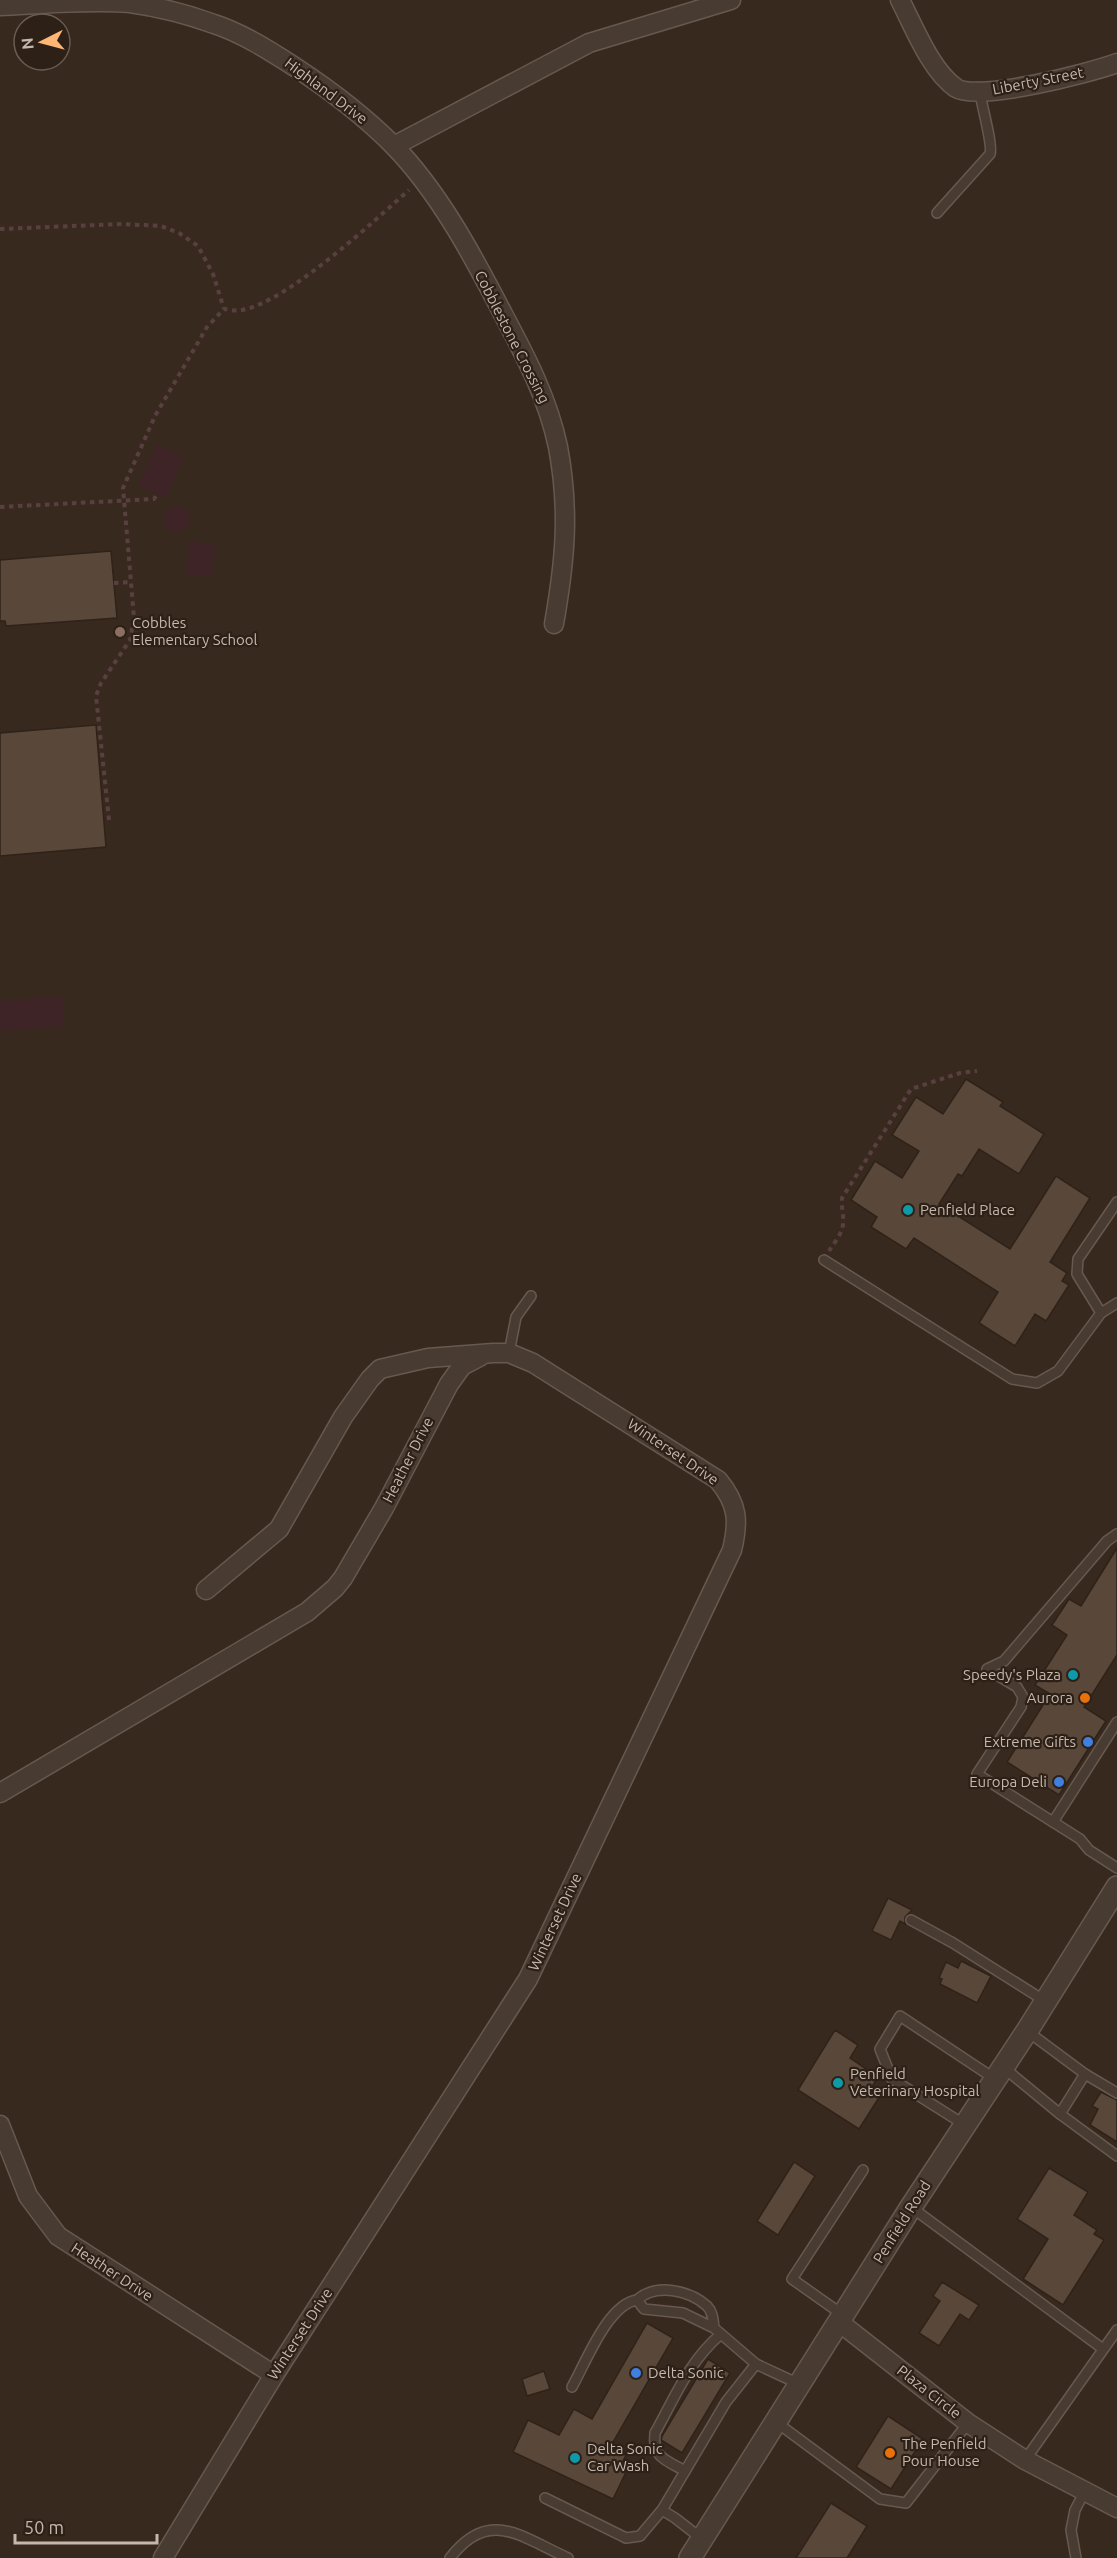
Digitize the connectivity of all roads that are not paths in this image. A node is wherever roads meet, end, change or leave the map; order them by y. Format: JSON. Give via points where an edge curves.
{"nodes":[{"id":1,"x":731,"y":0,"type":"edge"},
{"id":2,"x":900,"y":0,"type":"edge"},
{"id":3,"x":0,"y":6,"type":"edge"},
{"id":4,"x":1117,"y":63,"type":"edge"},
{"id":5,"x":980,"y":93,"type":"junction"},
{"id":6,"x":394,"y":146,"type":"junction"},
{"id":7,"x":938,"y":213,"type":"dead end"},
{"id":8,"x":554,"y":624,"type":"dead end"},
{"id":9,"x":1117,"y":1202,"type":"edge"},
{"id":10,"x":824,"y":1260,"type":"road end"},
{"id":11,"x":531,"y":1296,"type":"dead end"},
{"id":12,"x":1117,"y":1304,"type":"edge"},
{"id":13,"x":1101,"y":1313,"type":"junction"},
{"id":14,"x":501,"y":1353,"type":"junction"},
{"id":15,"x":1117,"y":1534,"type":"edge"},
{"id":16,"x":206,"y":1590,"type":"dead end"},
{"id":17,"x":1117,"y":1722,"type":"edge"},
{"id":18,"x":0,"y":1793,"type":"edge"},
{"id":19,"x":1053,"y":1822,"type":"junction"},
{"id":20,"x":1117,"y":1868,"type":"edge"},
{"id":21,"x":1117,"y":1887,"type":"edge"},
{"id":22,"x":911,"y":1920,"type":"dead end"},
{"id":23,"x":1045,"y":2001,"type":"junction"},
{"id":24,"x":1027,"y":2031,"type":"junction"},
{"id":25,"x":999,"y":2073,"type":"junction"},
{"id":26,"x":1085,"y":2074,"type":"junction"},
{"id":27,"x":1117,"y":2093,"type":"edge"},
{"id":28,"x":1060,"y":2114,"type":"junction"},
{"id":29,"x":0,"y":2125,"type":"edge"},
{"id":30,"x":965,"y":2125,"type":"junction"},
{"id":31,"x":1117,"y":2156,"type":"edge"},
{"id":32,"x":862,"y":2170,"type":"dead end"},
{"id":33,"x":911,"y":2207,"type":"junction"},
{"id":34,"x":637,"y":2300,"type":"junction"},
{"id":35,"x":841,"y":2318,"type":"junction"},
{"id":36,"x":1117,"y":2330,"type":"edge"},
{"id":37,"x":717,"y":2331,"type":"junction"},
{"id":38,"x":1103,"y":2349,"type":"junction"},
{"id":39,"x":756,"y":2364,"type":"junction"},
{"id":40,"x":274,"y":2375,"type":"junction"},
{"id":41,"x":799,"y":2384,"type":"junction"},
{"id":42,"x":573,"y":2387,"type":"dead end"},
{"id":43,"x":776,"y":2422,"type":"junction"},
{"id":44,"x":968,"y":2423,"type":"junction"},
{"id":45,"x":1025,"y":2460,"type":"junction"},
{"id":46,"x":685,"y":2471,"type":"junction"},
{"id":47,"x":1085,"y":2491,"type":"junction"},
{"id":48,"x":545,"y":2498,"type":"dead end"},
{"id":49,"x":1117,"y":2508,"type":"edge"},
{"id":50,"x":662,"y":2510,"type":"junction"},
{"id":51,"x":702,"y":2539,"type":"junction"},
{"id":52,"x":163,"y":2558,"type":"edge"},
{"id":53,"x":450,"y":2558,"type":"edge"},
{"id":54,"x":568,"y":2558,"type":"edge"},
{"id":55,"x":690,"y":2558,"type":"edge"},
{"id":56,"x":1076,"y":2558,"type":"edge"}],
"edges":[{"from":1,"to":6,"type":"street","via":[[589,44]]},
{"from":2,"to":5,"type":"street","name":"Liberty Street","via":[[939,73],[957,88]]},
{"from":3,"to":6,"type":"street","name":"Highland Drive","via":[[129,3],[171,10],[217,25],[315,80]]},
{"from":4,"to":5,"type":"street","name":"Liberty Street"},
{"from":5,"to":7,"type":"lane","via":[[992,147],[990,154]]},
{"from":6,"to":8,"type":"street","name":"Cobblestone Crossing","via":[[440,206],[492,293],[548,406],[566,500],[565,561]]},
{"from":9,"to":13,"type":"lane","via":[[1078,1259],[1077,1274]]},
{"from":10,"to":13,"type":"lane","via":[[1012,1379],[1037,1383],[1058,1371]]},
{"from":11,"to":14,"type":"lane","via":[[516,1317]]},
{"from":12,"to":13,"type":"lane"},
{"from":14,"to":16,"type":"street","via":[[428,1358],[380,1369],[343,1417],[279,1528]]},
{"from":14,"to":18,"type":"street","name":"Heather Drive","via":[[476,1358],[462,1366],[449,1384],[384,1508],[335,1588],[307,1612]]},
{"from":14,"to":40,"type":"street","name":"Winterset Drive","via":[[533,1363],[718,1480],[730,1494],[737,1530],[732,1550],[528,1979]]},
{"from":15,"to":19,"type":"lane","via":[[1004,1661],[987,1668],[1017,1687],[1023,1697],[1021,1707],[977,1774]]},
{"from":17,"to":19,"type":"lane"},
{"from":19,"to":20,"type":"lane"},
{"from":21,"to":23,"type":"street","name":"Penfield Road"},
{"from":22,"to":23,"type":"lane"},
{"from":23,"to":24,"type":"street","name":"Penfield Road"},
{"from":24,"to":25,"type":"street","name":"Penfield Road"},
{"from":24,"to":26,"type":"lane"},
{"from":25,"to":28,"type":"lane"},
{"from":25,"to":30,"type":"street","name":"Penfield Road"},
{"from":25,"to":30,"type":"lane","via":[[900,2016],[880,2049],[892,2079]]},
{"from":26,"to":27,"type":"lane"},
{"from":26,"to":28,"type":"lane"},
{"from":28,"to":31,"type":"lane"},
{"from":29,"to":40,"type":"street","name":"Heather Drive","via":[[28,2196],[58,2236]]},
{"from":30,"to":33,"type":"street","name":"Penfield Road"},
{"from":32,"to":35,"type":"lane","via":[[792,2279]]},
{"from":33,"to":35,"type":"street","name":"Penfield Road"},
{"from":33,"to":38,"type":"lane"},
{"from":34,"to":37,"type":"lane","via":[[644,2309],[684,2313]]},
{"from":34,"to":37,"type":"lane","via":[[646,2292],[660,2289],[683,2293],[708,2306]]},
{"from":34,"to":42,"type":"lane","via":[[613,2313]]},
{"from":35,"to":41,"type":"street","name":"Penfield Road"},
{"from":35,"to":44,"type":"street","name":"Plaza Circle"},
{"from":36,"to":38,"type":"lane"},
{"from":37,"to":39,"type":"lane"},
{"from":37,"to":46,"type":"lane","via":[[694,2362],[655,2433],[653,2445],[658,2456]]},
{"from":38,"to":45,"type":"lane"},
{"from":39,"to":41,"type":"lane"},
{"from":39,"to":46,"type":"lane","via":[[726,2402]]},
{"from":40,"to":52,"type":"street","name":"Winterset Drive"},
{"from":41,"to":43,"type":"street","name":"Penfield Road"},
{"from":43,"to":44,"type":"lane","via":[[879,2499],[906,2503]]},
{"from":43,"to":51,"type":"street","name":"Penfield Road"},
{"from":44,"to":45,"type":"street","name":"Plaza Circle"},
{"from":45,"to":47,"type":"street","name":"Plaza Circle"},
{"from":46,"to":50,"type":"lane"},
{"from":47,"to":49,"type":"street","name":"Plaza Circle"},
{"from":47,"to":56,"type":"lane","via":[[1071,2530]]},
{"from":48,"to":50,"type":"lane","via":[[626,2538],[640,2536]]},
{"from":50,"to":51,"type":"lane"},
{"from":51,"to":55,"type":"street","name":"Penfield Road"},
{"from":53,"to":54,"type":"lane","via":[[489,2528],[501,2529]]}]}
